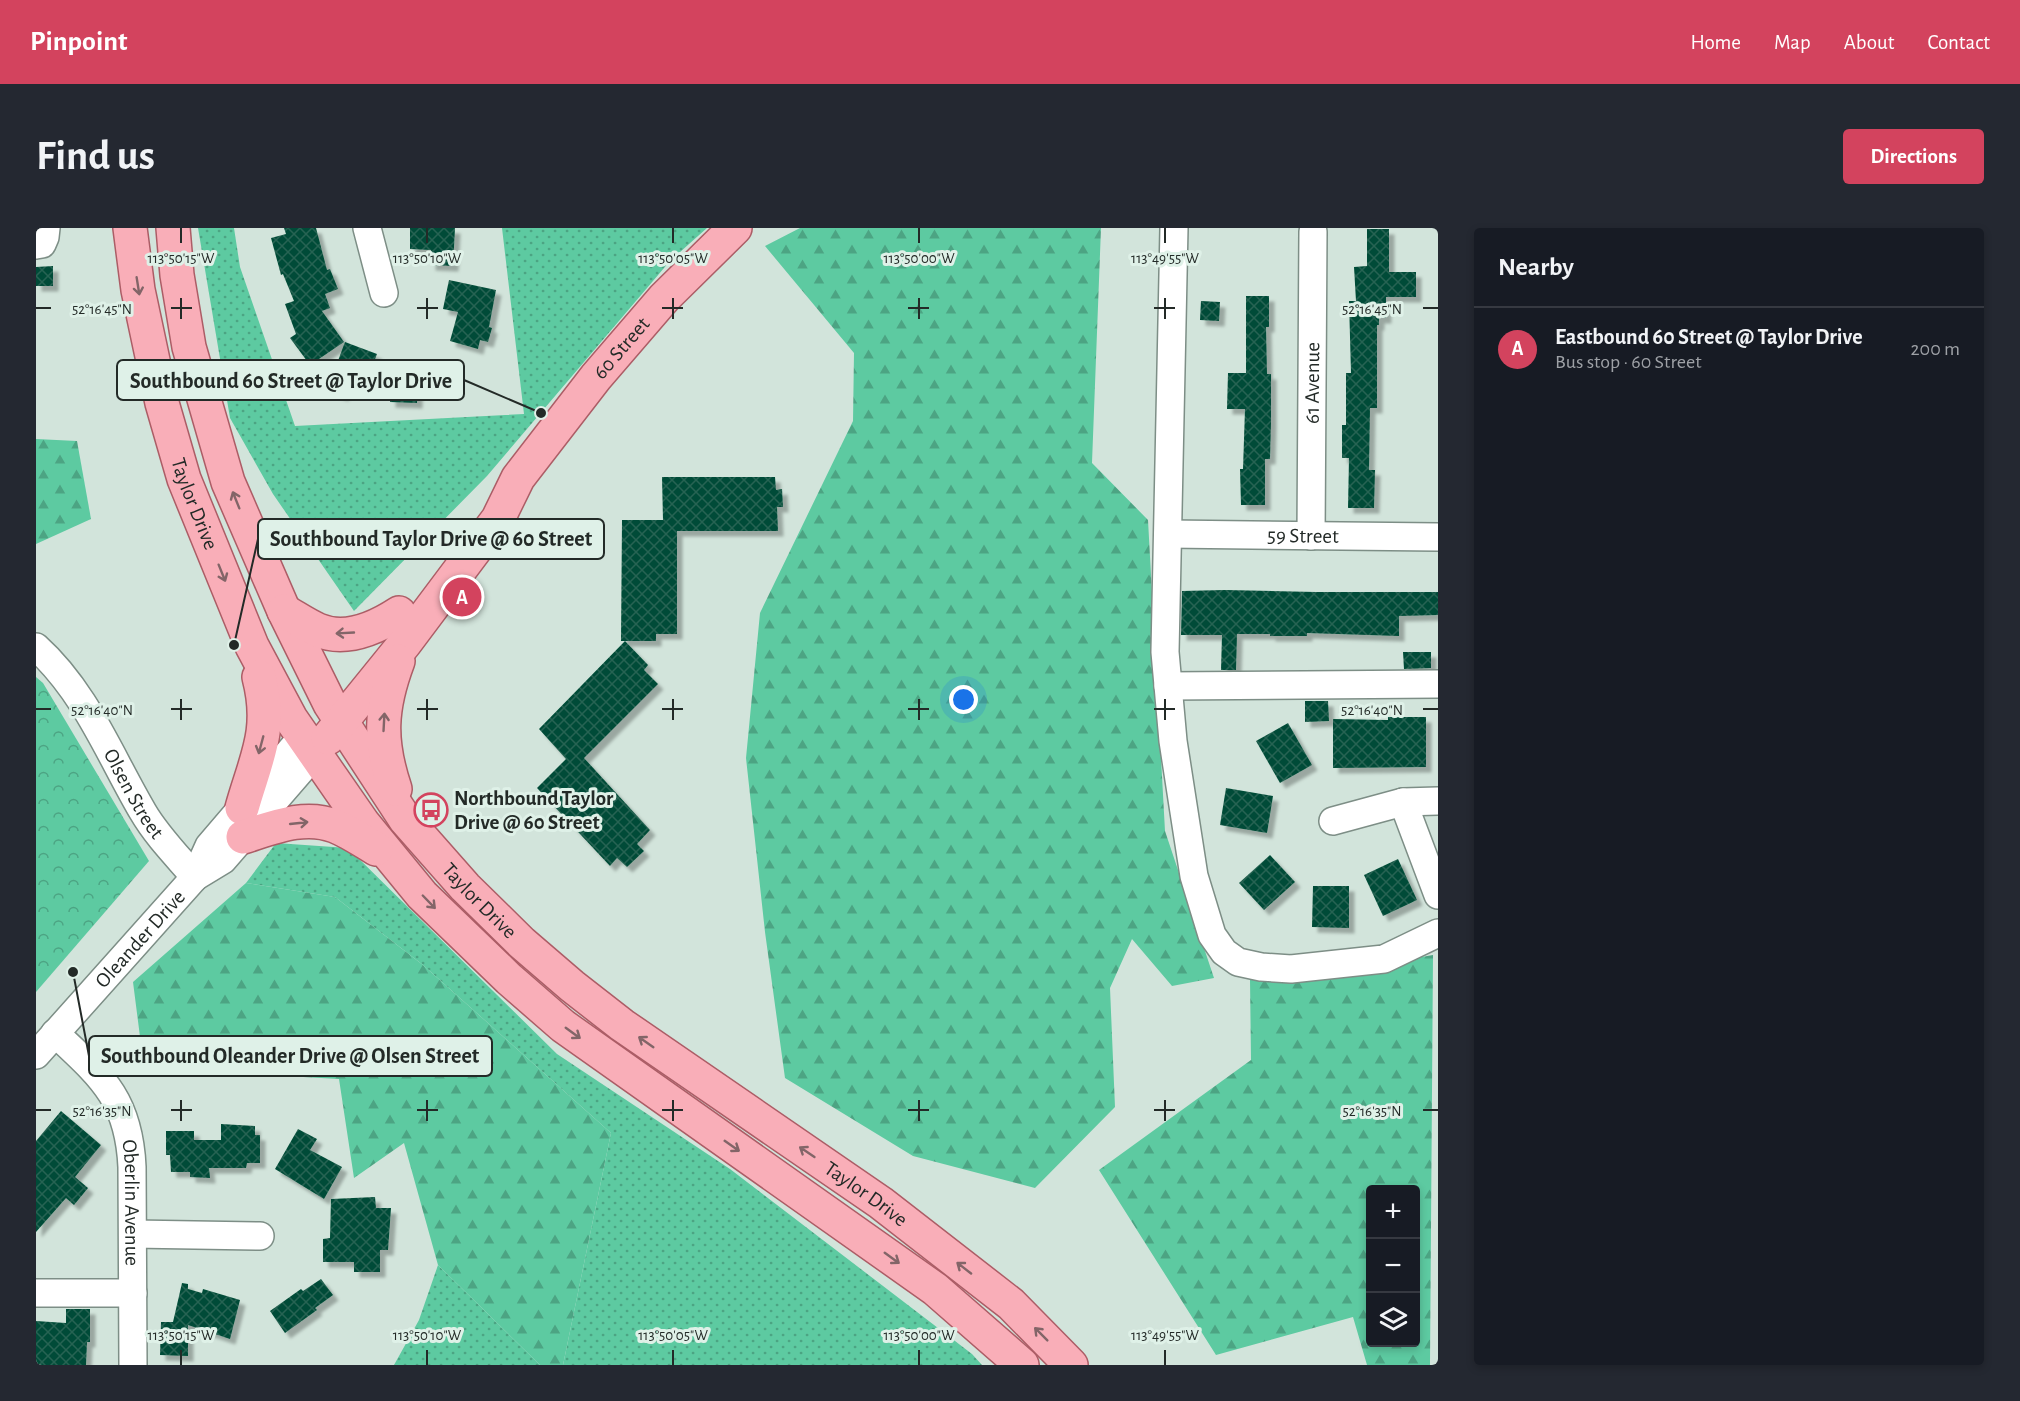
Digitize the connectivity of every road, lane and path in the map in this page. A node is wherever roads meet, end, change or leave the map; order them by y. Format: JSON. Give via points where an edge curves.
{"nodes":[{"id":1,"x":46,"y":228,"type":"edge"},
{"id":2,"x":130,"y":228,"type":"edge"},
{"id":3,"x":173,"y":228,"type":"edge"},
{"id":4,"x":367,"y":228,"type":"edge"},
{"id":5,"x":735,"y":228,"type":"edge"},
{"id":6,"x":1174,"y":228,"type":"edge"},
{"id":7,"x":1313,"y":232,"type":"dead end"},
{"id":8,"x":36,"y":245,"type":"edge"},
{"id":9,"x":384,"y":293,"type":"dead end"},
{"id":10,"x":1168,"y":534,"type":"junction"},
{"id":11,"x":1311,"y":536,"type":"junction"},
{"id":12,"x":1438,"y":537,"type":"edge"},
{"id":13,"x":284,"y":611,"type":"junction"},
{"id":14,"x":402,"y":628,"type":"junction"},
{"id":15,"x":252,"y":646,"type":"junction"},
{"id":16,"x":36,"y":647,"type":"edge"},
{"id":17,"x":1438,"y":684,"type":"edge"},
{"id":18,"x":1168,"y":687,"type":"junction"},
{"id":19,"x":335,"y":713,"type":"junction"},
{"id":20,"x":309,"y":745,"type":"junction"},
{"id":21,"x":1438,"y":801,"type":"edge"},
{"id":22,"x":1403,"y":802,"type":"junction"},
{"id":23,"x":405,"y":819,"type":"junction"},
{"id":24,"x":1333,"y":821,"type":"dead end"},
{"id":25,"x":242,"y":823,"type":"junction"},
{"id":26,"x":390,"y":858,"type":"junction"},
{"id":27,"x":195,"y":877,"type":"junction"},
{"id":28,"x":1438,"y":895,"type":"edge"},
{"id":29,"x":1438,"y":933,"type":"edge"},
{"id":30,"x":55,"y":1033,"type":"junction"},
{"id":31,"x":36,"y":1055,"type":"edge"},
{"id":32,"x":133,"y":1234,"type":"junction"},
{"id":33,"x":260,"y":1236,"type":"dead end"},
{"id":34,"x":36,"y":1293,"type":"edge"},
{"id":35,"x":133,"y":1293,"type":"junction"},
{"id":36,"x":133,"y":1365,"type":"edge"},
{"id":37,"x":1022,"y":1365,"type":"edge"},
{"id":38,"x":1071,"y":1365,"type":"edge"}],
"edges":[{"from":1,"to":8,"type":"street","via":[[42,244]]},
{"from":2,"to":15,"type":"main road","name":"Taylor Drive","one_way":true,"via":[[138,290],[162,403],[184,479]]},
{"from":13,"to":3,"type":"main road","name":"Taylor Drive","one_way":true,"via":[[228,482],[204,403],[189,347]]},
{"from":4,"to":9,"type":"street"},
{"from":5,"to":14,"type":"main road","name":"60 Street","via":[[664,298],[518,477],[481,507]]},
{"from":6,"to":10,"type":"street"},
{"from":7,"to":11,"type":"street","name":"61 Avenue"},
{"from":10,"to":11,"type":"street","name":"59 Street"},
{"from":10,"to":18,"type":"street"},
{"from":11,"to":12,"type":"street","name":"59 Street"},
{"from":14,"to":13,"type":"main road","one_way":true,"via":[[377,627],[346,634],[319,630]]},
{"from":13,"to":19,"type":"main road","name":"Taylor Drive"},
{"from":14,"to":19,"type":"main road","name":"60 Street"},
{"from":23,"to":14,"type":"main road","one_way":true,"via":[[386,761],[383,735],[386,697]]},
{"from":15,"to":20,"type":"main road","name":"Taylor Drive"},
{"from":15,"to":25,"type":"main road","one_way":true,"via":[[266,718]]},
{"from":16,"to":27,"type":"street","name":"Olsen Street","via":[[74,690],[143,813]]},
{"from":17,"to":18,"type":"street"},
{"from":18,"to":29,"type":"street","via":[[1194,876],[1212,935],[1224,952],[1238,962],[1291,969],[1384,959]]},
{"from":19,"to":20,"type":"main road","name":"60 Street"},
{"from":19,"to":23,"type":"main road","name":"Taylor Drive"},
{"from":20,"to":25,"type":"street","name":"Oleander Drive"},
{"from":20,"to":26,"type":"main road","name":"Taylor Drive"},
{"from":21,"to":22,"type":"street"},
{"from":22,"to":24,"type":"street"},
{"from":22,"to":28,"type":"street"},
{"from":38,"to":23,"type":"main road","name":"Taylor Drive","one_way":true,"via":[[1011,1304],[881,1203],[621,1025],[572,986],[465,887]]},
{"from":25,"to":26,"type":"main road","one_way":true,"via":[[324,823],[348,832]]},
{"from":25,"to":27,"type":"street","name":"Oleander Drive","via":[[209,846]]},
{"from":26,"to":37,"type":"main road","name":"Taylor Drive","one_way":true,"via":[[462,935],[563,1026],[917,1276]]},
{"from":27,"to":30,"type":"street","name":"Oleander Drive"},
{"from":30,"to":31,"type":"street","name":"Oleander Drive"},
{"from":30,"to":32,"type":"street","name":"Oberlin Avenue","via":[[106,1084],[125,1120],[131,1150]]},
{"from":32,"to":33,"type":"street"},
{"from":32,"to":35,"type":"street","name":"Oberlin Avenue"},
{"from":34,"to":35,"type":"street"},
{"from":35,"to":36,"type":"street","name":"Oberlin Avenue"}]}
